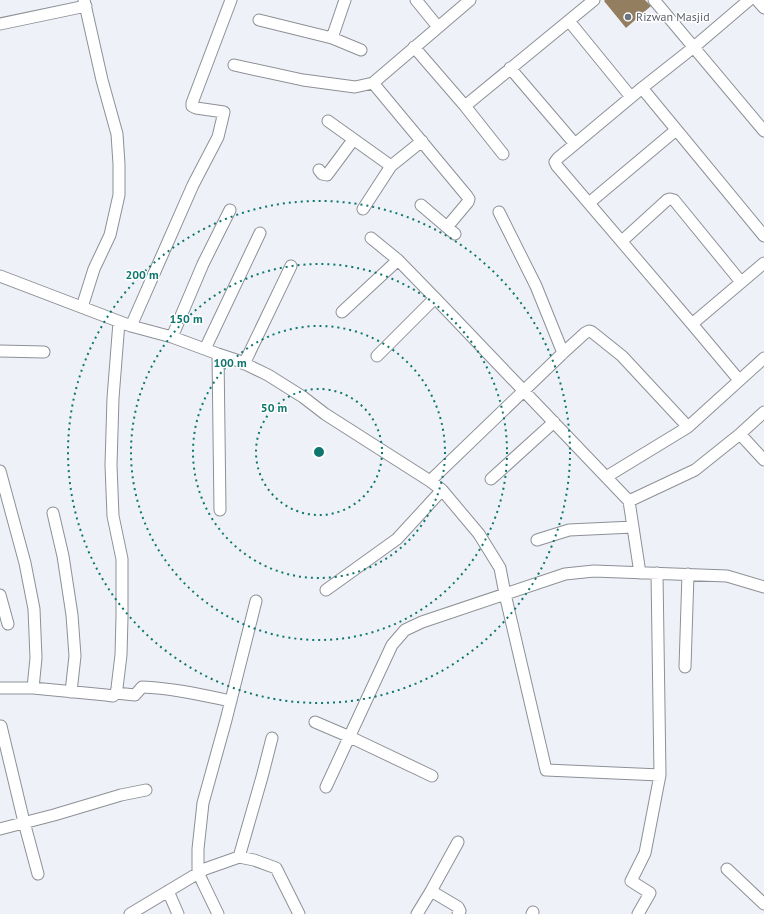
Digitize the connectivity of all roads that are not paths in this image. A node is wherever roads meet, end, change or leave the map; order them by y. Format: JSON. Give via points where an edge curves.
{"nodes":[{"id":1,"x":231,"y":0,"type":"edge"},
{"id":2,"x":345,"y":0,"type":"edge"},
{"id":3,"x":416,"y":0,"type":"edge"},
{"id":4,"x":470,"y":0,"type":"edge"},
{"id":5,"x":594,"y":0,"type":"edge"},
{"id":6,"x":654,"y":0,"type":"edge"},
{"id":7,"x":757,"y":0,"type":"edge"},
{"id":8,"x":746,"y":1,"type":"edge"},
{"id":9,"x":85,"y":3,"type":"edge"},
{"id":10,"x":764,"y":8,"type":"edge"},
{"id":11,"x":259,"y":20,"type":"dead end"},
{"id":12,"x":569,"y":21,"type":"junction"},
{"id":13,"x":0,"y":24,"type":"edge"},
{"id":14,"x":438,"y":27,"type":"junction"},
{"id":15,"x":332,"y":38,"type":"junction"},
{"id":16,"x":414,"y":47,"type":"junction"},
{"id":17,"x":694,"y":47,"type":"junction"},
{"id":18,"x":361,"y":50,"type":"dead end"},
{"id":19,"x":234,"y":65,"type":"dead end"},
{"id":20,"x":510,"y":68,"type":"junction"},
{"id":21,"x":373,"y":82,"type":"junction"},
{"id":22,"x":642,"y":88,"type":"junction"},
{"id":23,"x":631,"y":97,"type":"junction"},
{"id":24,"x":465,"y":106,"type":"junction"},
{"id":25,"x":328,"y":121,"type":"dead end"},
{"id":26,"x":676,"y":130,"type":"junction"},
{"id":27,"x":764,"y":132,"type":"edge"},
{"id":28,"x":353,"y":140,"type":"junction"},
{"id":29,"x":422,"y":141,"type":"junction"},
{"id":30,"x":575,"y":144,"type":"junction"},
{"id":31,"x":503,"y":154,"type":"dead end"},
{"id":32,"x":391,"y":166,"type":"junction"},
{"id":33,"x":319,"y":170,"type":"dead end"},
{"id":34,"x":589,"y":203,"type":"junction"},
{"id":35,"x":421,"y":205,"type":"dead end"},
{"id":36,"x":363,"y":209,"type":"dead end"},
{"id":37,"x":230,"y":210,"type":"dead end"},
{"id":38,"x":499,"y":212,"type":"dead end"},
{"id":39,"x":762,"y":231,"type":"edge"},
{"id":40,"x":260,"y":234,"type":"dead end"},
{"id":41,"x":371,"y":238,"type":"dead end"},
{"id":42,"x":622,"y":241,"type":"junction"},
{"id":43,"x":398,"y":260,"type":"junction"},
{"id":44,"x":764,"y":263,"type":"edge"},
{"id":45,"x":291,"y":266,"type":"dead end"},
{"id":46,"x":0,"y":276,"type":"edge"},
{"id":47,"x":741,"y":282,"type":"junction"},
{"id":48,"x":436,"y":298,"type":"junction"},
{"id":49,"x":82,"y":308,"type":"junction"},
{"id":50,"x":342,"y":312,"type":"dead end"},
{"id":51,"x":119,"y":322,"type":"junction"},
{"id":52,"x":692,"y":324,"type":"junction"},
{"id":53,"x":131,"y":326,"type":"junction"},
{"id":54,"x":172,"y":337,"type":"junction"},
{"id":55,"x":205,"y":349,"type":"junction"},
{"id":56,"x":0,"y":351,"type":"edge"},
{"id":57,"x":44,"y":352,"type":"dead end"},
{"id":58,"x":563,"y":353,"type":"junction"},
{"id":59,"x":218,"y":354,"type":"junction"},
{"id":60,"x":377,"y":356,"type":"dead end"},
{"id":61,"x":764,"y":358,"type":"edge"},
{"id":62,"x":244,"y":364,"type":"junction"},
{"id":63,"x":739,"y":380,"type":"junction"},
{"id":64,"x":524,"y":390,"type":"junction"},
{"id":65,"x":764,"y":412,"type":"edge"},
{"id":66,"x":554,"y":422,"type":"junction"},
{"id":67,"x":688,"y":427,"type":"junction"},
{"id":68,"x":740,"y":434,"type":"junction"},
{"id":69,"x":764,"y":460,"type":"edge"},
{"id":70,"x":0,"y":471,"type":"edge"},
{"id":71,"x":606,"y":476,"type":"junction"},
{"id":72,"x":491,"y":479,"type":"dead end"},
{"id":73,"x":430,"y":481,"type":"junction"},
{"id":74,"x":442,"y":490,"type":"junction"},
{"id":75,"x":629,"y":501,"type":"junction"},
{"id":76,"x":220,"y":510,"type":"dead end"},
{"id":77,"x":53,"y":513,"type":"dead end"},
{"id":78,"x":633,"y":527,"type":"junction"},
{"id":79,"x":537,"y":540,"type":"dead end"},
{"id":80,"x":640,"y":573,"type":"junction"},
{"id":81,"x":656,"y":573,"type":"junction"},
{"id":82,"x":688,"y":574,"type":"junction"},
{"id":83,"x":764,"y":587,"type":"edge"},
{"id":84,"x":326,"y":590,"type":"dead end"},
{"id":85,"x":505,"y":594,"type":"junction"},
{"id":86,"x":0,"y":595,"type":"edge"},
{"id":87,"x":256,"y":601,"type":"dead end"},
{"id":88,"x":8,"y":624,"type":"dead end"},
{"id":89,"x":685,"y":667,"type":"dead end"},
{"id":90,"x":0,"y":688,"type":"edge"},
{"id":91,"x":33,"y":688,"type":"junction"},
{"id":92,"x":71,"y":692,"type":"junction"},
{"id":93,"x":116,"y":693,"type":"junction"},
{"id":94,"x":231,"y":701,"type":"junction"},
{"id":95,"x":315,"y":722,"type":"dead end"},
{"id":96,"x":1,"y":726,"type":"dead end"},
{"id":97,"x":350,"y":737,"type":"junction"},
{"id":98,"x":272,"y":738,"type":"dead end"},
{"id":99,"x":660,"y":775,"type":"junction"},
{"id":100,"x":432,"y":776,"type":"dead end"},
{"id":101,"x":326,"y":787,"type":"dead end"},
{"id":102,"x":146,"y":790,"type":"dead end"},
{"id":103,"x":24,"y":822,"type":"junction"},
{"id":104,"x":0,"y":829,"type":"edge"},
{"id":105,"x":458,"y":842,"type":"dead end"},
{"id":106,"x":239,"y":857,"type":"junction"},
{"id":107,"x":726,"y":869,"type":"dead end"},
{"id":108,"x":198,"y":872,"type":"junction"},
{"id":109,"x":38,"y":874,"type":"dead end"},
{"id":110,"x":168,"y":891,"type":"junction"},
{"id":111,"x":431,"y":891,"type":"junction"},
{"id":112,"x":764,"y":904,"type":"edge"},
{"id":113,"x":130,"y":914,"type":"edge"},
{"id":114,"x":178,"y":914,"type":"edge"},
{"id":115,"x":218,"y":914,"type":"edge"},
{"id":116,"x":299,"y":914,"type":"edge"},
{"id":117,"x":417,"y":914,"type":"edge"},
{"id":118,"x":458,"y":914,"type":"edge"},
{"id":119,"x":638,"y":914,"type":"edge"}],
"edges":[{"from":1,"to":53,"type":"street","via":[[192,103],[196,108],[224,112],[218,137],[193,185]]},
{"from":2,"to":15,"type":"street"},
{"from":3,"to":14,"type":"street"},
{"from":4,"to":14,"type":"street"},
{"from":5,"to":12,"type":"street"},
{"from":6,"to":17,"type":"street"},
{"from":7,"to":10,"type":"street"},
{"from":8,"to":17,"type":"street"},
{"from":9,"to":13,"type":"street"},
{"from":9,"to":49,"type":"street","via":[[117,134],[119,195],[110,235],[94,269]]},
{"from":11,"to":15,"type":"street"},
{"from":12,"to":20,"type":"street"},
{"from":12,"to":23,"type":"street"},
{"from":14,"to":16,"type":"street"},
{"from":15,"to":18,"type":"street"},
{"from":16,"to":21,"type":"street"},
{"from":16,"to":24,"type":"street"},
{"from":17,"to":22,"type":"street"},
{"from":17,"to":27,"type":"street"},
{"from":19,"to":21,"type":"street","via":[[304,80],[355,87]]},
{"from":20,"to":24,"type":"street"},
{"from":20,"to":30,"type":"street"},
{"from":21,"to":29,"type":"street"},
{"from":22,"to":23,"type":"street"},
{"from":22,"to":26,"type":"street"},
{"from":23,"to":30,"type":"street"},
{"from":24,"to":31,"type":"street"},
{"from":25,"to":28,"type":"street"},
{"from":26,"to":34,"type":"street"},
{"from":26,"to":39,"type":"street"},
{"from":28,"to":32,"type":"street"},
{"from":28,"to":33,"type":"street","via":[[327,175]]},
{"from":29,"to":32,"type":"street"},
{"from":29,"to":35,"type":"street","via":[[469,199],[451,231]]},
{"from":30,"to":34,"type":"street","via":[[556,162]]},
{"from":32,"to":36,"type":"street"},
{"from":34,"to":42,"type":"street"},
{"from":37,"to":54,"type":"street","via":[[203,264]]},
{"from":38,"to":58,"type":"street","via":[[536,286]]},
{"from":40,"to":55,"type":"street"},
{"from":41,"to":43,"type":"street"},
{"from":42,"to":47,"type":"street","via":[[667,200],[674,200]]},
{"from":42,"to":52,"type":"street"},
{"from":43,"to":48,"type":"street"},
{"from":43,"to":50,"type":"street"},
{"from":44,"to":47,"type":"street"},
{"from":45,"to":62,"type":"street"},
{"from":46,"to":49,"type":"street"},
{"from":47,"to":52,"type":"street"},
{"from":48,"to":60,"type":"street"},
{"from":48,"to":64,"type":"street"},
{"from":49,"to":51,"type":"street"},
{"from":51,"to":53,"type":"street"},
{"from":51,"to":93,"type":"street","via":[[111,465],[113,516],[122,559],[121,640]]},
{"from":52,"to":63,"type":"street"},
{"from":53,"to":54,"type":"street"},
{"from":54,"to":55,"type":"street"},
{"from":55,"to":59,"type":"street"},
{"from":56,"to":57,"type":"street"},
{"from":58,"to":64,"type":"street"},
{"from":58,"to":67,"type":"street","via":[[586,333],[592,332],[622,356]]},
{"from":59,"to":62,"type":"street"},
{"from":59,"to":76,"type":"street"},
{"from":61,"to":63,"type":"street"},
{"from":62,"to":73,"type":"street","via":[[268,375],[303,397],[325,414]]},
{"from":63,"to":67,"type":"street"},
{"from":64,"to":66,"type":"street"},
{"from":64,"to":73,"type":"street"},
{"from":65,"to":68,"type":"street"},
{"from":66,"to":71,"type":"street"},
{"from":66,"to":72,"type":"street"},
{"from":67,"to":71,"type":"street"},
{"from":68,"to":69,"type":"street"},
{"from":68,"to":75,"type":"street","via":[[695,470]]},
{"from":70,"to":91,"type":"street","via":[[25,563],[34,609],[36,658]]},
{"from":71,"to":75,"type":"street"},
{"from":73,"to":74,"type":"street"},
{"from":74,"to":84,"type":"street","via":[[397,539]]},
{"from":74,"to":85,"type":"street","via":[[479,534],[500,568]]},
{"from":75,"to":78,"type":"street"},
{"from":77,"to":92,"type":"street","via":[[72,615],[75,656]]},
{"from":78,"to":79,"type":"street","via":[[569,530]]},
{"from":78,"to":80,"type":"street"},
{"from":80,"to":81,"type":"street"},
{"from":80,"to":85,"type":"street","via":[[594,571],[565,574]]},
{"from":81,"to":82,"type":"street"},
{"from":81,"to":99,"type":"street"},
{"from":82,"to":83,"type":"street","via":[[727,576]]},
{"from":82,"to":89,"type":"street"},
{"from":85,"to":97,"type":"street","via":[[405,630],[392,645]]},
{"from":85,"to":99,"type":"street","via":[[546,770]]},
{"from":86,"to":88,"type":"street"},
{"from":87,"to":94,"type":"street"},
{"from":90,"to":91,"type":"street"},
{"from":91,"to":92,"type":"street"},
{"from":92,"to":93,"type":"street","via":[[113,696]]},
{"from":93,"to":94,"type":"street","via":[[135,695],[142,687],[195,693]]},
{"from":94,"to":108,"type":"street","via":[[203,803]]},
{"from":95,"to":97,"type":"street"},
{"from":96,"to":103,"type":"street"},
{"from":97,"to":100,"type":"street"},
{"from":97,"to":101,"type":"street"},
{"from":98,"to":106,"type":"street"},
{"from":99,"to":119,"type":"street","via":[[645,853],[631,881],[650,893]]},
{"from":102,"to":103,"type":"street"},
{"from":103,"to":104,"type":"street"},
{"from":103,"to":109,"type":"street"},
{"from":105,"to":111,"type":"street"},
{"from":106,"to":108,"type":"street"},
{"from":106,"to":116,"type":"street","via":[[276,868]]},
{"from":107,"to":112,"type":"street"},
{"from":108,"to":110,"type":"street"},
{"from":108,"to":115,"type":"street"},
{"from":110,"to":113,"type":"street"},
{"from":110,"to":114,"type":"street"},
{"from":111,"to":117,"type":"street"},
{"from":111,"to":118,"type":"street","via":[[458,907]]}]}
